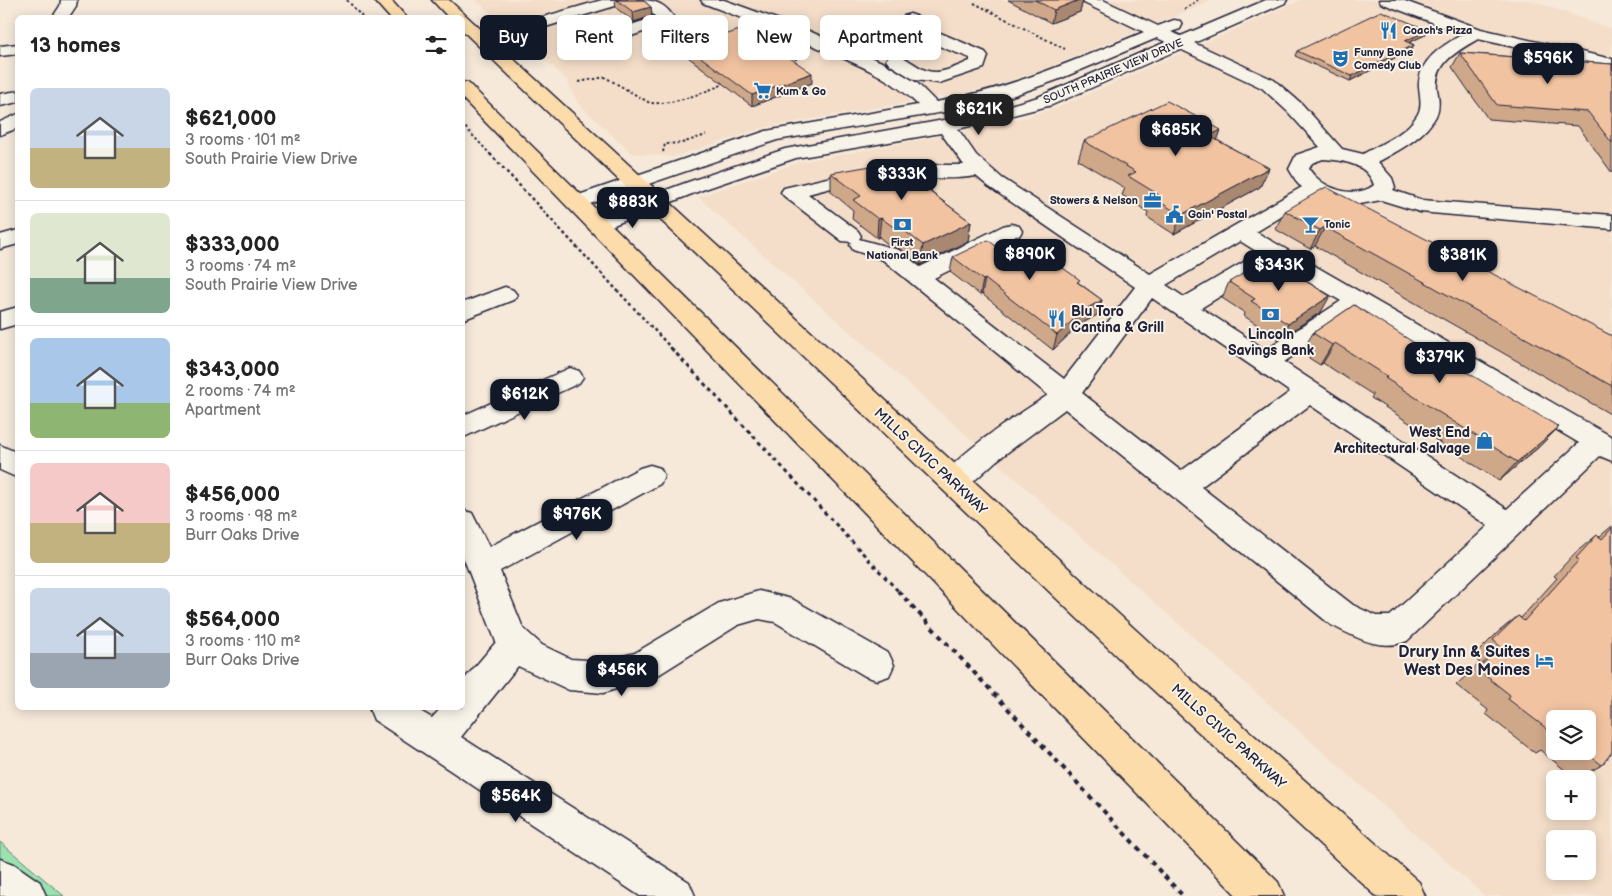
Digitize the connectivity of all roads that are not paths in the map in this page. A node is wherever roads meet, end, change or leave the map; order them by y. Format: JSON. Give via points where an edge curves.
{"nodes":[{"id":1,"x":69,"y":0,"type":"edge"},
{"id":2,"x":382,"y":0,"type":"edge"},
{"id":3,"x":440,"y":0,"type":"edge"},
{"id":4,"x":620,"y":0,"type":"edge"},
{"id":5,"x":645,"y":0,"type":"edge"},
{"id":6,"x":709,"y":0,"type":"edge"},
{"id":7,"x":1090,"y":0,"type":"edge"},
{"id":8,"x":1236,"y":0,"type":"edge"},
{"id":9,"x":1278,"y":0,"type":"edge"},
{"id":10,"x":1387,"y":0,"type":"edge"},
{"id":11,"x":1211,"y":10,"type":"dead end"},
{"id":12,"x":62,"y":15,"type":"edge"},
{"id":13,"x":396,"y":15,"type":"edge"},
{"id":14,"x":456,"y":15,"type":"edge"},
{"id":15,"x":1193,"y":17,"type":"dead end"},
{"id":16,"x":547,"y":21,"type":"edge"},
{"id":17,"x":465,"y":24,"type":"edge"},
{"id":18,"x":632,"y":30,"type":"edge"},
{"id":19,"x":1157,"y":31,"type":"junction"},
{"id":20,"x":1476,"y":33,"type":"junction"},
{"id":21,"x":480,"y":37,"type":"edge"},
{"id":22,"x":941,"y":39,"type":"edge"},
{"id":23,"x":820,"y":42,"type":"edge"},
{"id":24,"x":1180,"y":42,"type":"junction"},
{"id":25,"x":15,"y":50,"type":"edge"},
{"id":26,"x":0,"y":52,"type":"edge"},
{"id":27,"x":504,"y":60,"type":"edge"},
{"id":28,"x":860,"y":60,"type":"edge"},
{"id":29,"x":893,"y":60,"type":"edge"},
{"id":30,"x":1612,"y":64,"type":"edge"},
{"id":31,"x":465,"y":90,"type":"edge"},
{"id":32,"x":15,"y":97,"type":"edge"},
{"id":33,"x":0,"y":100,"type":"edge"},
{"id":34,"x":939,"y":117,"type":"junction"},
{"id":35,"x":15,"y":122,"type":"edge"},
{"id":36,"x":0,"y":129,"type":"edge"},
{"id":37,"x":1335,"y":153,"type":"junction"},
{"id":38,"x":1364,"y":162,"type":"junction"},
{"id":39,"x":979,"y":169,"type":"junction"},
{"id":40,"x":634,"y":182,"type":"junction"},
{"id":41,"x":1315,"y":188,"type":"junction"},
{"id":42,"x":1381,"y":193,"type":"junction"},
{"id":43,"x":1339,"y":197,"type":"junction"},
{"id":44,"x":654,"y":201,"type":"junction"},
{"id":45,"x":587,"y":213,"type":"junction"},
{"id":46,"x":1378,"y":218,"type":"edge"},
{"id":47,"x":1612,"y":222,"type":"edge"},
{"id":48,"x":1011,"y":231,"type":"dead end"},
{"id":49,"x":1240,"y":232,"type":"junction"},
{"id":50,"x":15,"y":238,"type":"edge"},
{"id":51,"x":0,"y":242,"type":"edge"},
{"id":52,"x":1286,"y":259,"type":"junction"},
{"id":53,"x":918,"y":277,"type":"junction"},
{"id":54,"x":1148,"y":286,"type":"junction"},
{"id":55,"x":505,"y":295,"type":"dead end"},
{"id":56,"x":1358,"y":301,"type":"junction"},
{"id":57,"x":1183,"y":308,"type":"junction"},
{"id":58,"x":465,"y":311,"type":"edge"},
{"id":59,"x":15,"y":316,"type":"edge"},
{"id":60,"x":0,"y":321,"type":"edge"},
{"id":61,"x":1265,"y":364,"type":"junction"},
{"id":62,"x":570,"y":377,"type":"dead end"},
{"id":63,"x":1309,"y":392,"type":"junction"},
{"id":64,"x":1066,"y":395,"type":"junction"},
{"id":65,"x":465,"y":427,"type":"edge"},
{"id":66,"x":1605,"y":446,"type":"edge"},
{"id":67,"x":0,"y":456,"type":"edge"},
{"id":68,"x":15,"y":465,"type":"edge"},
{"id":69,"x":650,"y":476,"type":"dead end"},
{"id":70,"x":954,"y":482,"type":"junction"},
{"id":71,"x":1180,"y":487,"type":"junction"},
{"id":72,"x":1509,"y":525,"type":"junction"},
{"id":73,"x":465,"y":529,"type":"edge"},
{"id":74,"x":482,"y":566,"type":"junction"},
{"id":75,"x":516,"y":643,"type":"junction"},
{"id":76,"x":877,"y":665,"type":"dead end"},
{"id":77,"x":465,"y":705,"type":"edge"},
{"id":78,"x":389,"y":710,"type":"edge"},
{"id":79,"x":461,"y":710,"type":"edge"},
{"id":80,"x":436,"y":740,"type":"junction"},
{"id":81,"x":0,"y":878,"type":"edge"},
{"id":82,"x":26,"y":896,"type":"edge"},
{"id":83,"x":674,"y":896,"type":"edge"},
{"id":84,"x":1264,"y":896,"type":"edge"},
{"id":85,"x":1405,"y":896,"type":"edge"}],
"edges":[{"from":1,"to":12,"type":"street"},
{"from":2,"to":13,"type":"main road"},
{"from":3,"to":14,"type":"main road"},
{"from":4,"to":16,"type":"street"},
{"from":5,"to":18,"type":"street","via":[[665,16],[663,20]]},
{"from":6,"to":23,"type":"street"},
{"from":7,"to":19,"type":"street"},
{"from":8,"to":11,"type":"street"},
{"from":9,"to":24,"type":"street","name":"SOUTH PRAIRIE VIEW DRIVE"},
{"from":10,"to":20,"type":"street"},
{"from":15,"to":19,"type":"street","name":"SOUTH PRAIRIE VIEW DRIVE"},
{"from":17,"to":21,"type":"main road","name":"MILLS CIVIC PARKWAY"},
{"from":19,"to":24,"type":"street"},
{"from":19,"to":34,"type":"street","name":"SOUTH PRAIRIE VIEW DRIVE","via":[[1026,86]]},
{"from":20,"to":30,"type":"street"},
{"from":20,"to":38,"type":"street","via":[[1438,58],[1430,70],[1431,102],[1425,119],[1411,134]]},
{"from":22,"to":29,"type":"street","via":[[979,56],[978,64],[939,78],[921,76]]},
{"from":24,"to":34,"type":"street","name":"SOUTH PRAIRIE VIEW DRIVE","via":[[1045,101],[985,118]]},
{"from":24,"to":37,"type":"street","via":[[1281,93]]},
{"from":25,"to":26,"type":"street"},
{"from":27,"to":40,"type":"main road","name":"MILLS CIVIC PARKWAY"},
{"from":28,"to":34,"type":"street","via":[[911,87]]},
{"from":31,"to":45,"type":"main road"},
{"from":32,"to":33,"type":"street"},
{"from":34,"to":39,"type":"street"},
{"from":34,"to":40,"type":"street","name":"SOUTH PRAIRIE VIEW DRIVE","via":[[773,135]]},
{"from":34,"to":44,"type":"street","name":"SOUTH PRAIRIE VIEW DRIVE","via":[[792,153]]},
{"from":35,"to":36,"type":"street"},
{"from":37,"to":38,"type":"street"},
{"from":37,"to":41,"type":"street","via":[[1310,155],[1298,165],[1304,179]]},
{"from":38,"to":42,"type":"street","via":[[1384,179],[1385,187]]},
{"from":39,"to":53,"type":"street","via":[[951,174],[901,170],[858,176],[791,192],[855,241],[891,255]]},
{"from":39,"to":54,"type":"street"},
{"from":40,"to":44,"type":"main road","name":"MILLS CIVIC PARKWAY"},
{"from":40,"to":45,"type":"street","name":"SOUTH PRAIRIE VIEW DRIVE"},
{"from":41,"to":43,"type":"street"},
{"from":41,"to":49,"type":"street"},
{"from":42,"to":43,"type":"street","via":[[1354,199]]},
{"from":42,"to":47,"type":"street","via":[[1420,206]]},
{"from":43,"to":46,"type":"street"},
{"from":44,"to":45,"type":"street","name":"SOUTH PRAIRIE VIEW DRIVE"},
{"from":44,"to":70,"type":"main road","name":"MILLS CIVIC PARKWAY"},
{"from":45,"to":84,"type":"main road"},
{"from":48,"to":53,"type":"street"},
{"from":49,"to":52,"type":"street"},
{"from":49,"to":54,"type":"street"},
{"from":50,"to":51,"type":"street"},
{"from":52,"to":56,"type":"street"},
{"from":52,"to":57,"type":"street","via":[[1257,264]]},
{"from":53,"to":64,"type":"street"},
{"from":54,"to":57,"type":"street"},
{"from":54,"to":64,"type":"street"},
{"from":55,"to":58,"type":"street"},
{"from":56,"to":61,"type":"street"},
{"from":56,"to":66,"type":"street"},
{"from":57,"to":61,"type":"street"},
{"from":59,"to":60,"type":"street"},
{"from":61,"to":63,"type":"street"},
{"from":62,"to":65,"type":"street"},
{"from":63,"to":71,"type":"street"},
{"from":63,"to":72,"type":"street"},
{"from":64,"to":70,"type":"street","via":[[986,452]]},
{"from":64,"to":71,"type":"street"},
{"from":66,"to":72,"type":"street"},
{"from":67,"to":68,"type":"street"},
{"from":69,"to":74,"type":"street"},
{"from":70,"to":85,"type":"main road","name":"MILLS CIVIC PARKWAY"},
{"from":71,"to":72,"type":"street","via":[[1342,615],[1372,630],[1396,631]]},
{"from":73,"to":74,"type":"street"},
{"from":74,"to":75,"type":"street","via":[[510,637]]},
{"from":75,"to":76,"type":"street","via":[[530,656],[569,674],[603,678],[643,666],[730,613],[759,604],[780,609]]},
{"from":75,"to":77,"type":"street"},
{"from":78,"to":80,"type":"street"},
{"from":79,"to":80,"type":"street"},
{"from":80,"to":83,"type":"street"},
{"from":81,"to":82,"type":"street"}]}
